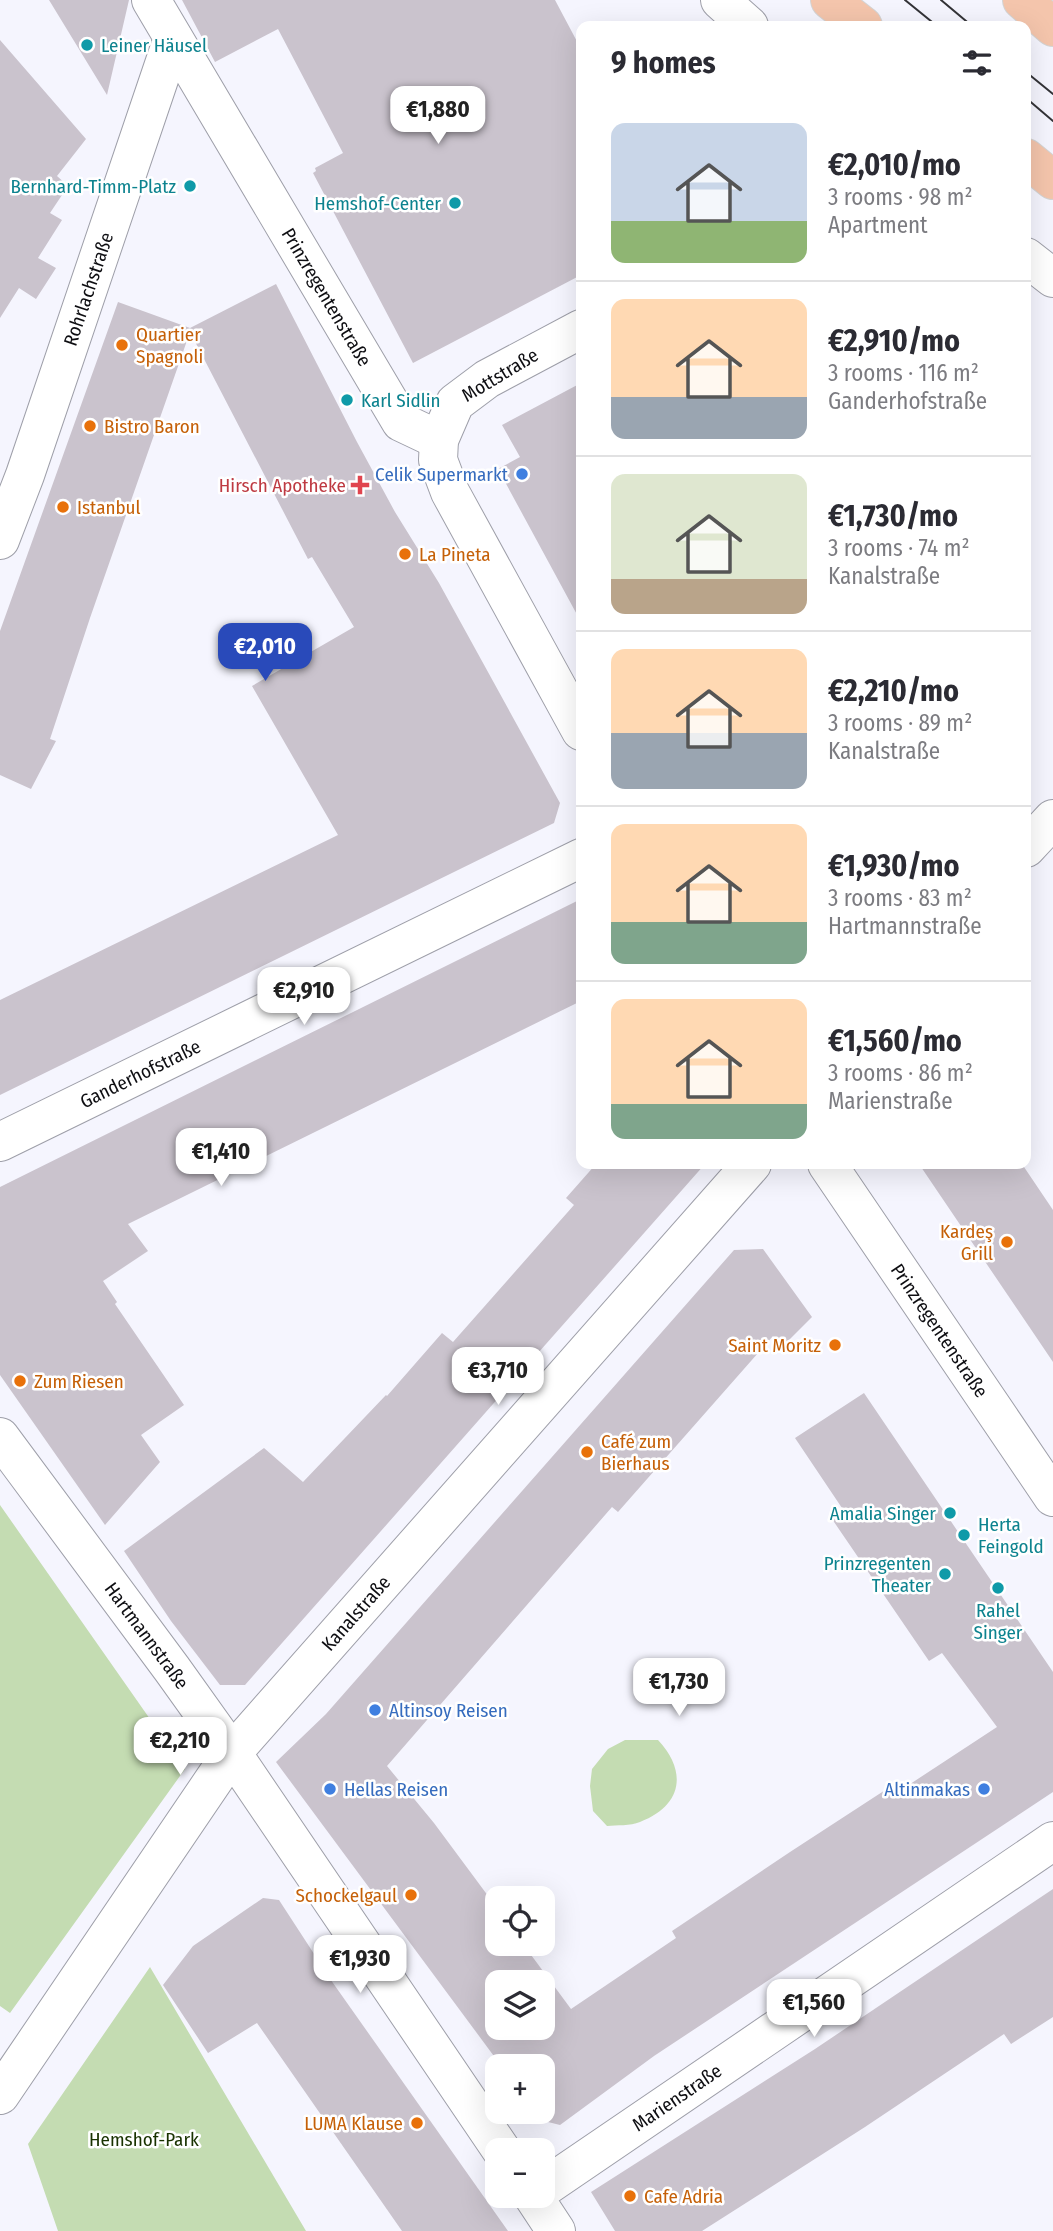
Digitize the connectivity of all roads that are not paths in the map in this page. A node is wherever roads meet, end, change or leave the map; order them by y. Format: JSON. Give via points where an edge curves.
{"nodes":[{"id":1,"x":151,"y":0,"type":"edge"},
{"id":2,"x":720,"y":0,"type":"edge"},
{"id":3,"x":830,"y":0,"type":"edge"},
{"id":4,"x":1022,"y":0,"type":"edge"},
{"id":5,"x":744,"y":21,"type":"edge"},
{"id":6,"x":857,"y":21,"type":"edge"},
{"id":7,"x":1053,"y":27,"type":"edge"},
{"id":8,"x":173,"y":38,"type":"junction"},
{"id":9,"x":1031,"y":162,"type":"edge"},
{"id":10,"x":1053,"y":180,"type":"edge"},
{"id":11,"x":1031,"y":261,"type":"edge"},
{"id":12,"x":1053,"y":278,"type":"edge"},
{"id":13,"x":576,"y":332,"type":"edge"},
{"id":14,"x":439,"y":440,"type":"junction"},
{"id":15,"x":0,"y":540,"type":"edge"},
{"id":16,"x":576,"y":722,"type":"edge"},
{"id":17,"x":1053,"y":819,"type":"edge"},
{"id":18,"x":1031,"y":843,"type":"edge"},
{"id":19,"x":576,"y":860,"type":"edge"},
{"id":20,"x":0,"y":1142,"type":"edge"},
{"id":21,"x":748,"y":1169,"type":"edge"},
{"id":22,"x":831,"y":1169,"type":"edge"},
{"id":23,"x":0,"y":1437,"type":"edge"},
{"id":24,"x":1053,"y":1497,"type":"edge"},
{"id":25,"x":232,"y":1753,"type":"junction"},
{"id":26,"x":1053,"y":1841,"type":"edge"},
{"id":27,"x":0,"y":2095,"type":"edge"},
{"id":28,"x":493,"y":2138,"type":"edge"},
{"id":29,"x":555,"y":2180,"type":"edge"},
{"id":30,"x":542,"y":2208,"type":"edge"},
{"id":31,"x":556,"y":2231,"type":"edge"}],
"edges":[{"from":1,"to":8,"type":"street","name":"Prinzregentenstraße"},
{"from":2,"to":5,"type":"street"},
{"from":3,"to":6,"type":"main road"},
{"from":4,"to":7,"type":"main road"},
{"from":8,"to":14,"type":"street","name":"Prinzregentenstraße","via":[[401,422]]},
{"from":8,"to":15,"type":"street","name":"Rohrlachstraße"},
{"from":9,"to":10,"type":"main road"},
{"from":11,"to":12,"type":"street"},
{"from":13,"to":14,"type":"street","name":"Mottstraße","via":[[487,379],[455,403]]},
{"from":14,"to":16,"type":"street","via":[[438,460],[450,492]]},
{"from":17,"to":18,"type":"street"},
{"from":19,"to":20,"type":"street","name":"Ganderhofstraße"},
{"from":21,"to":25,"type":"street","name":"Kanalstraße"},
{"from":22,"to":24,"type":"street","name":"Prinzregentenstraße"},
{"from":23,"to":25,"type":"street","name":"Hartmannstraße"},
{"from":25,"to":27,"type":"street","name":"Kanalstraße"},
{"from":25,"to":28,"type":"street","name":"Hartmannstraße"},
{"from":26,"to":29,"type":"street","name":"Marienstraße"},
{"from":30,"to":31,"type":"street"}]}
